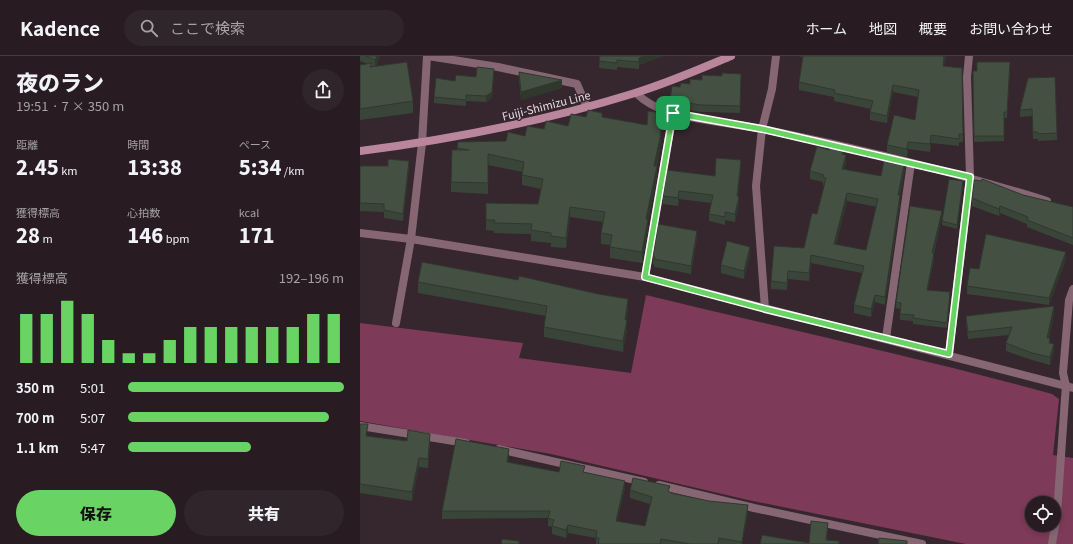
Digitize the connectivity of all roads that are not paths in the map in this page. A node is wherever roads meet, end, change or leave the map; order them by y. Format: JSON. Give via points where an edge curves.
{"nodes":[{"id":1,"x":428,"y":56,"type":"edge"},
{"id":2,"x":731,"y":56,"type":"edge"},
{"id":3,"x":776,"y":56,"type":"edge"},
{"id":4,"x":968,"y":56,"type":"edge"},
{"id":5,"x":636,"y":93,"type":"junction"},
{"id":6,"x":587,"y":107,"type":"junction"},
{"id":7,"x":673,"y":113,"type":"junction"},
{"id":8,"x":762,"y":129,"type":"junction"},
{"id":9,"x":422,"y":143,"type":"junction"},
{"id":10,"x":360,"y":151,"type":"edge"},
{"id":11,"x":911,"y":163,"type":"junction"},
{"id":12,"x":970,"y":177,"type":"junction"},
{"id":13,"x":1058,"y":205,"type":"edge"},
{"id":14,"x":360,"y":233,"type":"edge"},
{"id":15,"x":412,"y":239,"type":"junction"},
{"id":16,"x":645,"y":277,"type":"junction"},
{"id":17,"x":1073,"y":289,"type":"edge"},
{"id":18,"x":765,"y":309,"type":"junction"},
{"id":19,"x":396,"y":323,"type":"dead end"},
{"id":20,"x":886,"y":338,"type":"junction"},
{"id":21,"x":949,"y":354,"type":"junction"},
{"id":22,"x":1069,"y":386,"type":"edge"},
{"id":23,"x":360,"y":426,"type":"edge"},
{"id":24,"x":472,"y":444,"type":"edge"},
{"id":25,"x":488,"y":447,"type":"edge"},
{"id":26,"x":922,"y":544,"type":"edge"},
{"id":27,"x":1052,"y":544,"type":"edge"}],
"edges":[{"from":1,"to":6,"type":"street","via":[[498,67],[577,84]]},
{"from":1,"to":9,"type":"street"},
{"from":2,"to":5,"type":"main road","name":"Fuiji-Shimizu Line"},
{"from":3,"to":8,"type":"street","via":[[772,90]]},
{"from":4,"to":12,"type":"street"},
{"from":5,"to":6,"type":"main road","name":"Fuiji-Shimizu Line"},
{"from":5,"to":7,"type":"street","via":[[653,107]]},
{"from":6,"to":9,"type":"main road","name":"Fuiji-Shimizu Line","via":[[502,128]]},
{"from":7,"to":8,"type":"street"},
{"from":7,"to":16,"type":"street"},
{"from":8,"to":11,"type":"street"},
{"from":8,"to":18,"type":"street","via":[[756,194]]},
{"from":9,"to":10,"type":"main road","name":"Fuiji-Shimizu Line"},
{"from":9,"to":15,"type":"street"},
{"from":11,"to":12,"type":"street"},
{"from":11,"to":20,"type":"street"},
{"from":12,"to":13,"type":"street"},
{"from":12,"to":21,"type":"street"},
{"from":14,"to":15,"type":"street"},
{"from":15,"to":16,"type":"street"},
{"from":15,"to":19,"type":"street"},
{"from":16,"to":18,"type":"street"},
{"from":17,"to":22,"type":"street","via":[[1069,300],[1063,373]]},
{"from":18,"to":20,"type":"street"},
{"from":20,"to":21,"type":"street"},
{"from":21,"to":22,"type":"street"},
{"from":22,"to":27,"type":"street"},
{"from":23,"to":24,"type":"street"},
{"from":25,"to":26,"type":"street"}]}
